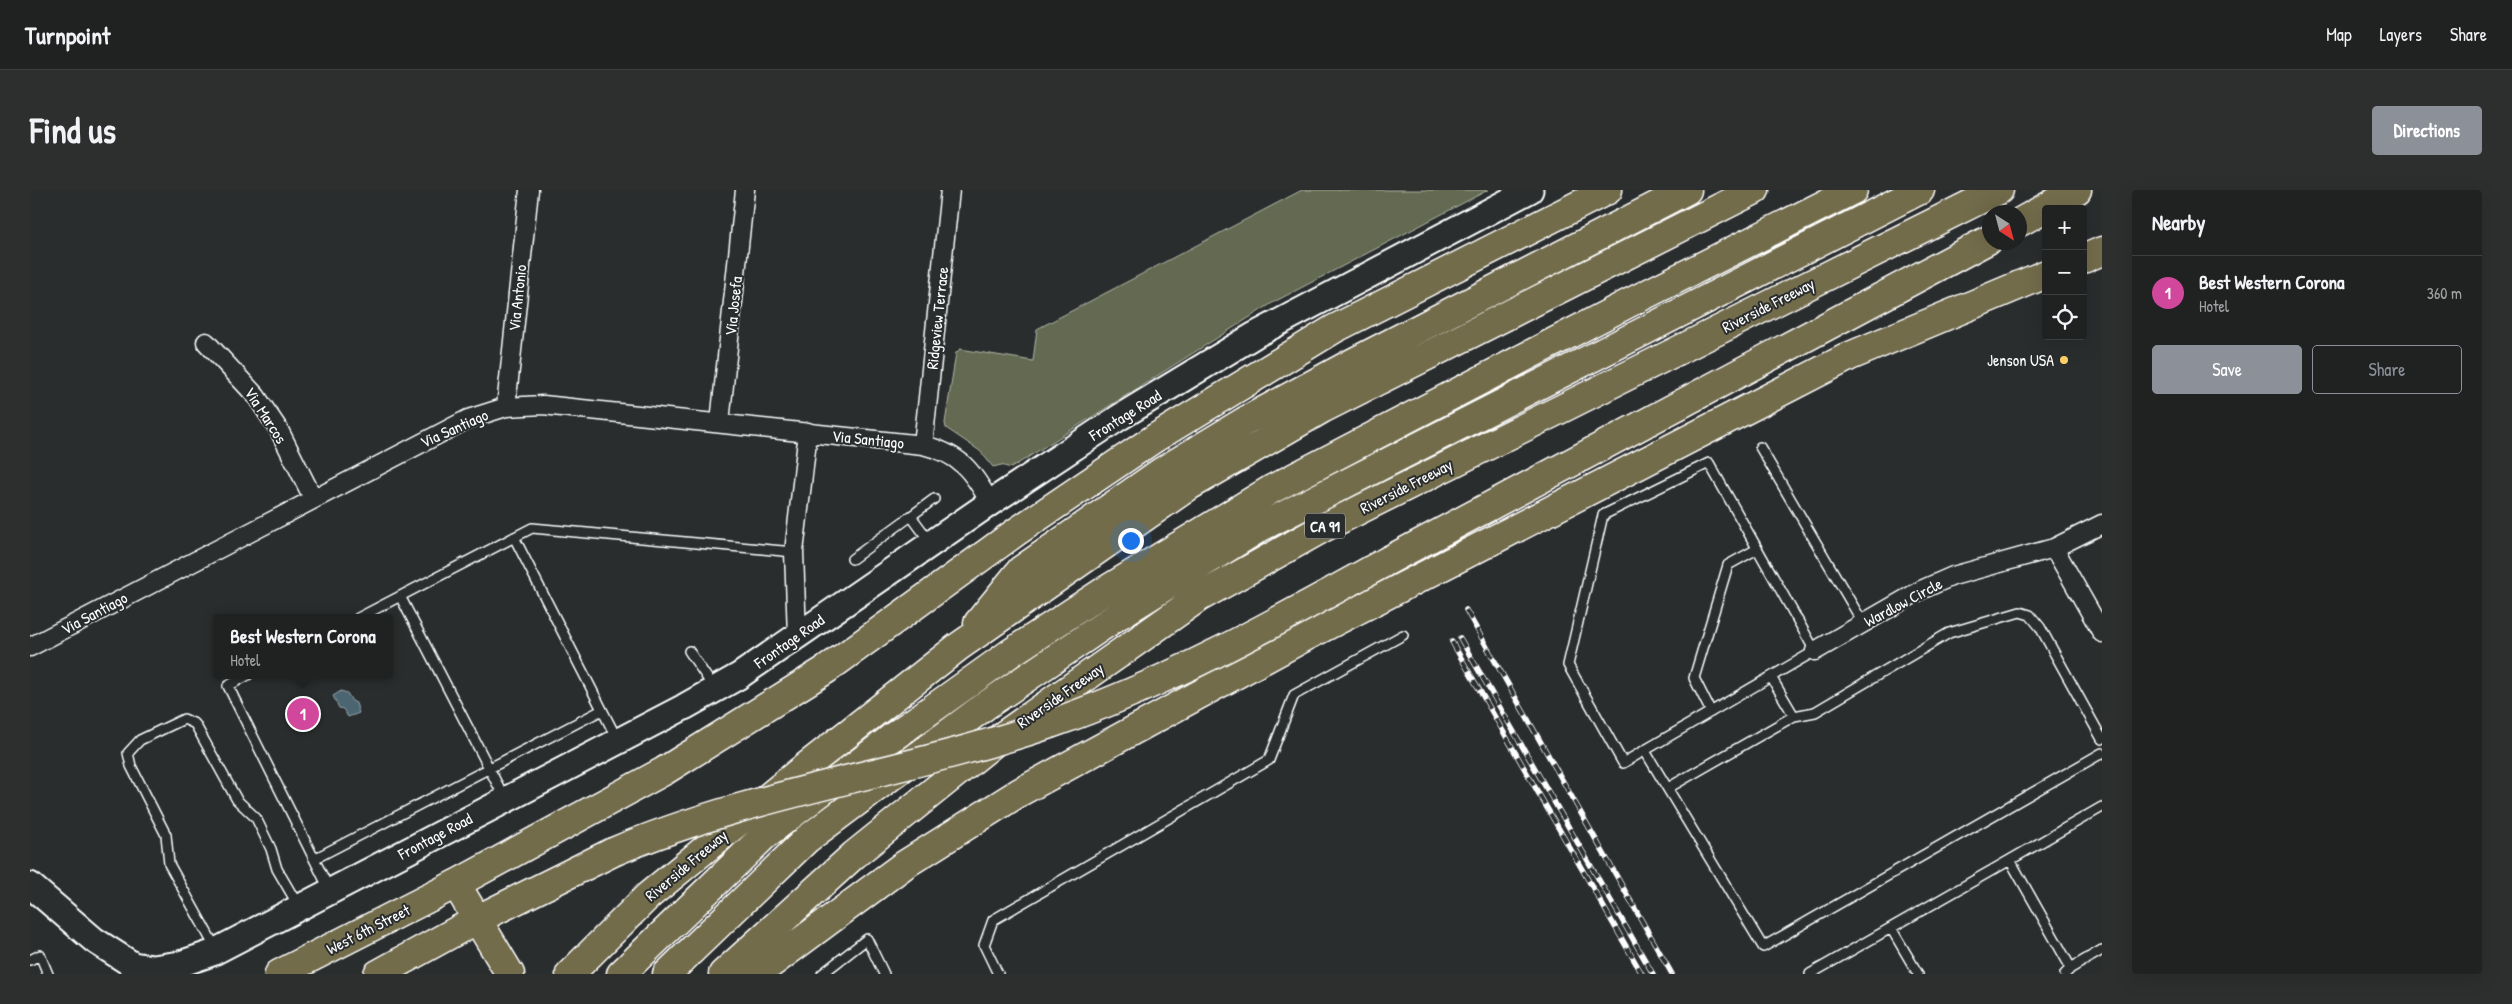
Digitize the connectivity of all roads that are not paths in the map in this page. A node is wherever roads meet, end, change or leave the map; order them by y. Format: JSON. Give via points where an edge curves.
{"nodes":[{"id":1,"x":529,"y":190,"type":"edge"},
{"id":2,"x":746,"y":190,"type":"edge"},
{"id":3,"x":950,"y":190,"type":"edge"},
{"id":4,"x":1530,"y":190,"type":"edge"},
{"id":5,"x":1608,"y":190,"type":"edge"},
{"id":6,"x":1687,"y":190,"type":"edge"},
{"id":7,"x":1754,"y":190,"type":"edge"},
{"id":8,"x":1853,"y":190,"type":"edge"},
{"id":9,"x":1920,"y":190,"type":"edge"},
{"id":10,"x":1999,"y":190,"type":"edge"},
{"id":11,"x":2077,"y":190,"type":"edge"},
{"id":12,"x":2027,"y":218,"type":"edge"},
{"id":13,"x":1982,"y":243,"type":"edge"},
{"id":14,"x":2102,"y":251,"type":"edge"},
{"id":15,"x":2087,"y":257,"type":"edge"},
{"id":16,"x":2042,"y":276,"type":"edge"},
{"id":17,"x":206,"y":342,"type":"dead end"},
{"id":18,"x":506,"y":407,"type":"junction"},
{"id":19,"x":720,"y":422,"type":"junction"},
{"id":20,"x":808,"y":432,"type":"junction"},
{"id":21,"x":924,"y":445,"type":"junction"},
{"id":22,"x":1760,"y":447,"type":"dead end"},
{"id":23,"x":313,"y":498,"type":"junction"},
{"id":24,"x":934,"y":499,"type":"dead end"},
{"id":25,"x":990,"y":503,"type":"junction"},
{"id":26,"x":911,"y":516,"type":"junction"},
{"id":27,"x":2102,"y":524,"type":"edge"},
{"id":28,"x":514,"y":537,"type":"junction"},
{"id":29,"x":931,"y":543,"type":"junction"},
{"id":30,"x":2054,"y":548,"type":"junction"},
{"id":31,"x":1758,"y":549,"type":"junction"},
{"id":32,"x":794,"y":552,"type":"junction"},
{"id":33,"x":852,"y":559,"type":"dead end"},
{"id":34,"x":400,"y":596,"type":"junction"},
{"id":35,"x":366,"y":614,"type":"edge"},
{"id":36,"x":1863,"y":623,"type":"junction"},
{"id":37,"x":2102,"y":633,"type":"edge"},
{"id":38,"x":1403,"y":635,"type":"dead end"},
{"id":39,"x":797,"y":636,"type":"junction"},
{"id":40,"x":30,"y":647,"type":"edge"},
{"id":41,"x":958,"y":647,"type":"junction"},
{"id":42,"x":690,"y":651,"type":"dead end"},
{"id":43,"x":1815,"y":651,"type":"junction"},
{"id":44,"x":1771,"y":677,"type":"junction"},
{"id":45,"x":241,"y":679,"type":"edge"},
{"id":46,"x":715,"y":690,"type":"junction"},
{"id":47,"x":602,"y":710,"type":"junction"},
{"id":48,"x":1710,"y":712,"type":"junction"},
{"id":49,"x":1794,"y":716,"type":"junction"},
{"id":50,"x":2102,"y":739,"type":"edge"},
{"id":51,"x":618,"y":741,"type":"junction"},
{"id":52,"x":1644,"y":750,"type":"junction"},
{"id":53,"x":2102,"y":754,"type":"edge"},
{"id":54,"x":490,"y":770,"type":"junction"},
{"id":55,"x":1668,"y":788,"type":"junction"},
{"id":56,"x":505,"y":800,"type":"junction"},
{"id":57,"x":2102,"y":807,"type":"edge"},
{"id":58,"x":314,"y":859,"type":"junction"},
{"id":59,"x":2010,"y":860,"type":"junction"},
{"id":60,"x":456,"y":884,"type":"junction"},
{"id":61,"x":30,"y":885,"type":"edge"},
{"id":62,"x":330,"y":891,"type":"junction"},
{"id":63,"x":300,"y":907,"type":"junction"},
{"id":64,"x":478,"y":919,"type":"junction"},
{"id":65,"x":1891,"y":928,"type":"junction"},
{"id":66,"x":217,"y":950,"type":"junction"},
{"id":67,"x":2102,"y":950,"type":"edge"},
{"id":68,"x":30,"y":960,"type":"edge"},
{"id":69,"x":131,"y":970,"type":"edge"},
{"id":70,"x":2068,"y":971,"type":"edge"},
{"id":71,"x":48,"y":974,"type":"edge"},
{"id":72,"x":280,"y":974,"type":"edge"},
{"id":73,"x":378,"y":974,"type":"edge"},
{"id":74,"x":510,"y":974,"type":"edge"},
{"id":75,"x":570,"y":974,"type":"edge"},
{"id":76,"x":621,"y":974,"type":"edge"},
{"id":77,"x":666,"y":974,"type":"edge"},
{"id":78,"x":723,"y":974,"type":"edge"},
{"id":79,"x":757,"y":974,"type":"edge"},
{"id":80,"x":822,"y":974,"type":"edge"},
{"id":81,"x":884,"y":974,"type":"edge"},
{"id":82,"x":998,"y":974,"type":"edge"},
{"id":83,"x":1810,"y":974,"type":"edge"},
{"id":84,"x":1918,"y":974,"type":"edge"}],
"edges":[{"from":1,"to":18,"type":"street","name":"Via Antonio"},
{"from":2,"to":19,"type":"street","name":"Via Josefa"},
{"from":3,"to":21,"type":"street","name":"Ridgeview Terrace"},
{"from":4,"to":25,"type":"main road","name":"Frontage Road","via":[[1255,335],[1120,417]]},
{"from":5,"to":60,"type":"main road","name":"West 6th Street","via":[[1334,329],[1155,438],[1016,532],[827,669],[664,771]]},
{"from":6,"to":41,"type":"main road","via":[[1352,363],[1245,421],[1161,472],[1021,570]]},
{"from":7,"to":41,"type":"main road","name":"Riverside Freeway","via":[[1322,409],[1189,486]]},
{"from":8,"to":76,"type":"main road","via":[[1272,490],[1103,592],[890,739],[765,835]]},
{"from":9,"to":77,"type":"main road","via":[[1259,528],[1119,615],[986,706],[807,839]]},
{"from":10,"to":78,"type":"main road","name":"Riverside Freeway","number":"CA 91","via":[[1323,528],[1198,598],[1001,737],[854,855]]},
{"from":11,"to":12,"type":"main road"},
{"from":13,"to":64,"type":"main road","bridge":true,"via":[[1199,662],[1080,713],[979,746],[717,813],[657,833]]},
{"from":14,"to":15,"type":"main road"},
{"from":16,"to":79,"type":"main road","via":[[1850,356],[1305,637],[1148,722],[1020,792],[904,865]]},
{"from":17,"to":23,"type":"street","name":"Via Marcos","via":[[256,396],[279,430]]},
{"from":18,"to":19,"type":"street","name":"Via Santiago","via":[[543,405]]},
{"from":18,"to":23,"type":"street","name":"Via Santiago","via":[[468,419]]},
{"from":19,"to":20,"type":"street","name":"Via Santiago"},
{"from":20,"to":21,"type":"street","name":"Via Santiago"},
{"from":20,"to":32,"type":"street"},
{"from":21,"to":25,"type":"street","name":"Via Santiago","via":[[941,450],[966,466]]},
{"from":22,"to":36,"type":"lane"},
{"from":23,"to":40,"type":"street","name":"Via Santiago"},
{"from":24,"to":26,"type":"lane"},
{"from":25,"to":29,"type":"main road","name":"Frontage Road"},
{"from":26,"to":29,"type":"lane"},
{"from":26,"to":33,"type":"lane"},
{"from":27,"to":30,"type":"street","name":"Wardlow Circle"},
{"from":28,"to":32,"type":"lane","via":[[532,528]]},
{"from":28,"to":34,"type":"lane"},
{"from":28,"to":47,"type":"lane"},
{"from":29,"to":39,"type":"main road","name":"Frontage Road"},
{"from":30,"to":36,"type":"street","name":"Wardlow Circle","via":[[1953,576]]},
{"from":30,"to":37,"type":"street"},
{"from":31,"to":43,"type":"lane"},
{"from":31,"to":48,"type":"lane","via":[[1728,565],[1694,678]]},
{"from":31,"to":52,"type":"lane","via":[[1709,463],[1603,515],[1568,665],[1623,763]]},
{"from":32,"to":39,"type":"street"},
{"from":34,"to":35,"type":"lane"},
{"from":34,"to":54,"type":"lane"},
{"from":36,"to":43,"type":"street","name":"Wardlow Circle"},
{"from":38,"to":82,"type":"lane","via":[[1294,695],[1268,760],[993,920],[984,945]]},
{"from":39,"to":46,"type":"main road","name":"Frontage Road"},
{"from":41,"to":75,"type":"main road","name":"Riverside Freeway","via":[[648,896]]},
{"from":42,"to":46,"type":"lane"},
{"from":43,"to":44,"type":"lane"},
{"from":44,"to":48,"type":"lane"},
{"from":44,"to":49,"type":"lane"},
{"from":45,"to":58,"type":"lane","via":[[228,686]]},
{"from":46,"to":51,"type":"main road","name":"Frontage Road"},
{"from":47,"to":51,"type":"lane"},
{"from":47,"to":54,"type":"lane"},
{"from":48,"to":52,"type":"lane"},
{"from":49,"to":50,"type":"lane","via":[[1814,712],[1949,633],[2020,612],[2030,615],[2040,626]]},
{"from":49,"to":55,"type":"lane"},
{"from":51,"to":56,"type":"main road","name":"Frontage Road"},
{"from":52,"to":55,"type":"lane"},
{"from":53,"to":55,"type":"lane","via":[[1763,947]]},
{"from":54,"to":56,"type":"lane"},
{"from":54,"to":58,"type":"lane"},
{"from":56,"to":62,"type":"main road","name":"Frontage Road"},
{"from":57,"to":59,"type":"lane"},
{"from":58,"to":62,"type":"lane"},
{"from":59,"to":65,"type":"lane"},
{"from":59,"to":70,"type":"lane"},
{"from":60,"to":64,"type":"main road"},
{"from":60,"to":72,"type":"main road","name":"West 6th Street"},
{"from":61,"to":69,"type":"main road","name":"Frontage Road"},
{"from":62,"to":63,"type":"main road","name":"Frontage Road"},
{"from":63,"to":66,"type":"main road","name":"Frontage Road"},
{"from":63,"to":66,"type":"lane","via":[[277,869],[256,818],[237,800],[195,724],[184,719],[140,740],[128,754],[131,766],[166,835],[169,864]]},
{"from":64,"to":73,"type":"main road"},
{"from":64,"to":74,"type":"main road"},
{"from":65,"to":83,"type":"lane"},
{"from":65,"to":84,"type":"lane"},
{"from":66,"to":69,"type":"main road","name":"Frontage Road","via":[[180,964]]},
{"from":67,"to":70,"type":"lane"},
{"from":68,"to":71,"type":"lane","via":[[40,955]]},
{"from":80,"to":81,"type":"lane","via":[[866,939]]}]}
